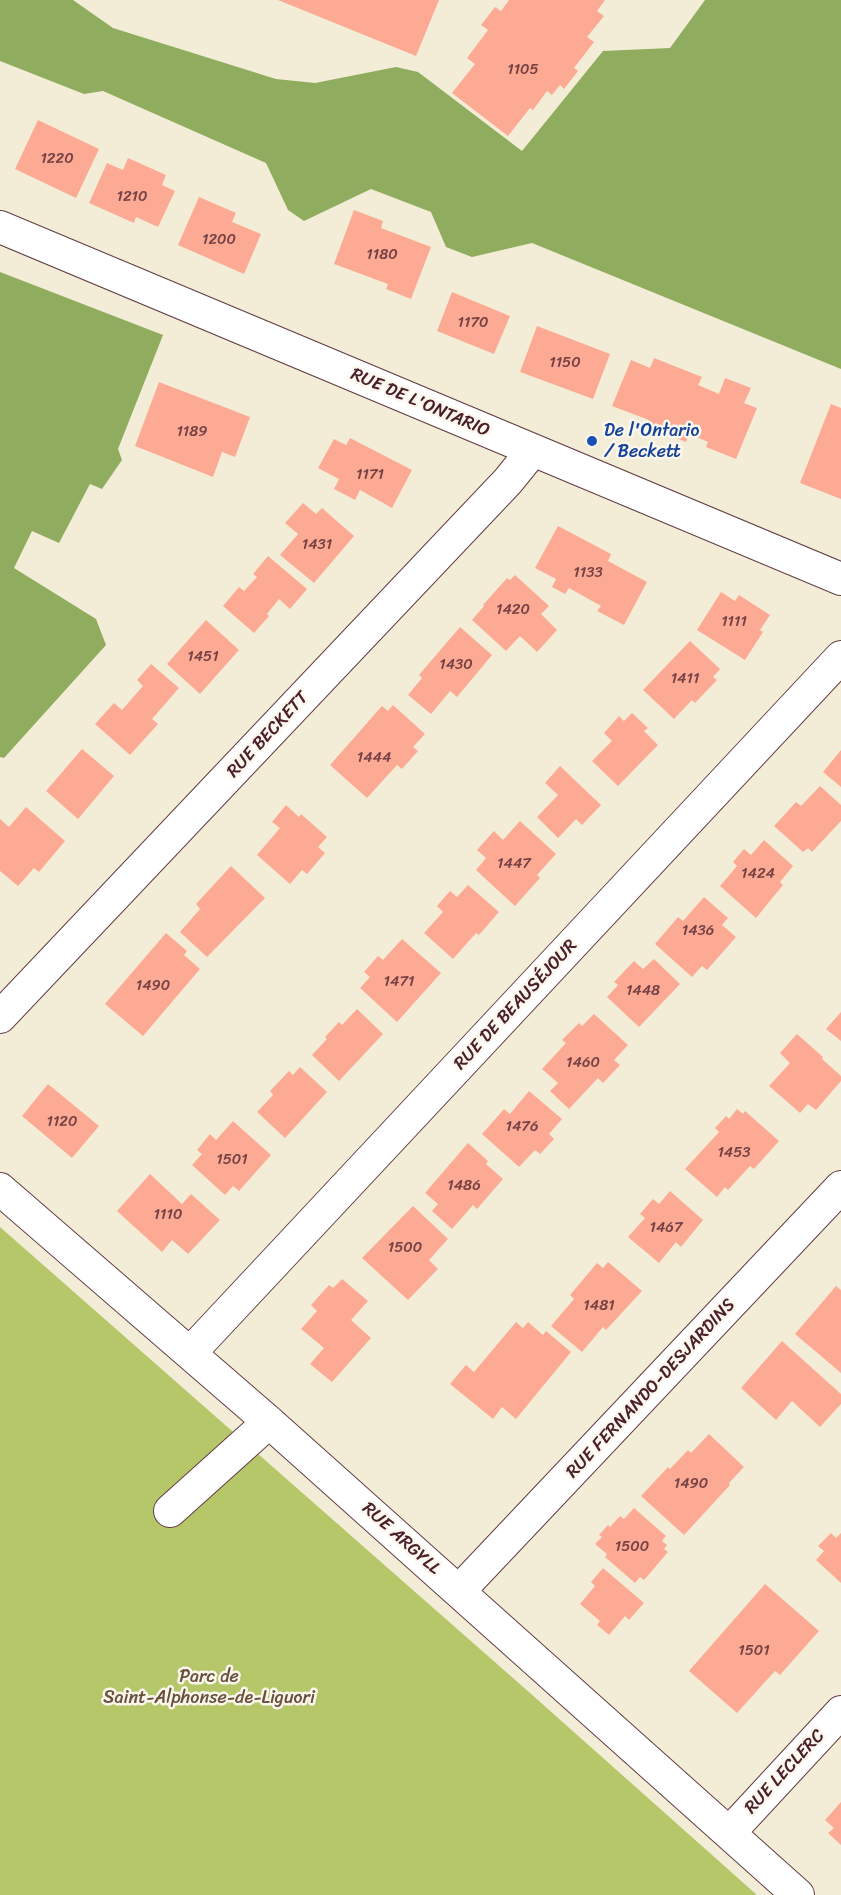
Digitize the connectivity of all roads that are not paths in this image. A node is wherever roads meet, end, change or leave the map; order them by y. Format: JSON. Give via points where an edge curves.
{"nodes":[{"id":1,"x":0,"y":227,"type":"edge"},
{"id":2,"x":533,"y":450,"type":"junction"},
{"id":3,"x":841,"y":579,"type":"edge"},
{"id":4,"x":841,"y":657,"type":"edge"},
{"id":5,"x":0,"y":1017,"type":"edge"},
{"id":6,"x":841,"y":1187,"type":"edge"},
{"id":7,"x":0,"y":1189,"type":"edge"},
{"id":8,"x":190,"y":1353,"type":"junction"},
{"id":9,"x":269,"y":1422,"type":"junction"},
{"id":10,"x":170,"y":1511,"type":"dead end"},
{"id":11,"x":459,"y":1591,"type":"junction"},
{"id":12,"x":841,"y":1712,"type":"edge"},
{"id":13,"x":729,"y":1833,"type":"junction"},
{"id":14,"x":798,"y":1895,"type":"edge"}],
"edges":[{"from":1,"to":2,"type":"street","name":"RUE DE L'ONTARIO"},
{"from":2,"to":3,"type":"street","name":"RUE DE L'ONTARIO"},
{"from":2,"to":5,"type":"street","name":"RUE BECKETT","via":[[500,490]]},
{"from":4,"to":8,"type":"street","name":"RUE DE BEAUSÉJOUR"},
{"from":6,"to":11,"type":"street","name":"RUE FERNANDO-DESJARDINS"},
{"from":7,"to":8,"type":"street","name":"RUE ARGYLL"},
{"from":8,"to":9,"type":"street","name":"RUE ARGYLL"},
{"from":9,"to":10,"type":"street"},
{"from":9,"to":11,"type":"street","name":"RUE ARGYLL"},
{"from":11,"to":13,"type":"street","name":"RUE ARGYLL"},
{"from":12,"to":13,"type":"street","name":"RUE LECLERC"},
{"from":13,"to":14,"type":"street","name":"RUE ARGYLL"}]}
